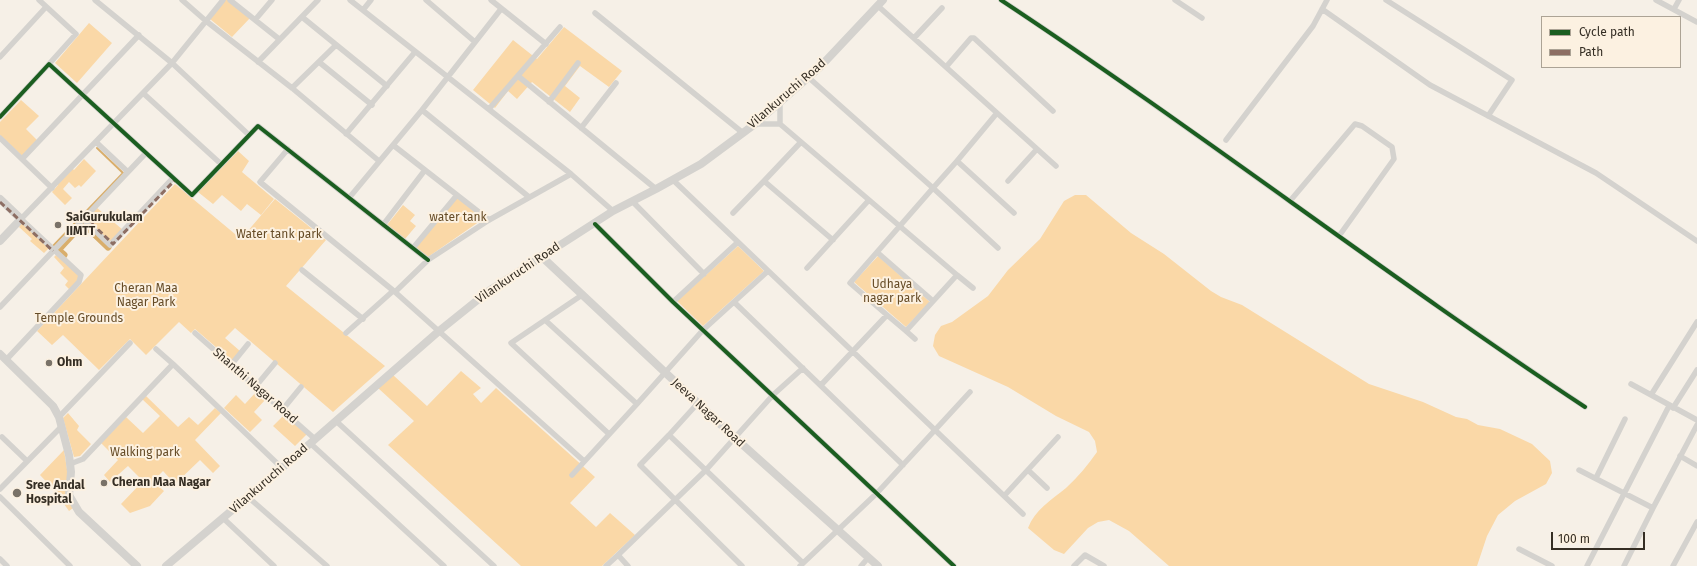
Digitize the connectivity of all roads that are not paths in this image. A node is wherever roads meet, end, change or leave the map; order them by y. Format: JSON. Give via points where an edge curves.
{"nodes":[{"id":1,"x":39,"y":0,"type":"edge"},
{"id":2,"x":95,"y":0,"type":"edge"},
{"id":3,"x":182,"y":0,"type":"edge"},
{"id":4,"x":223,"y":0,"type":"edge"},
{"id":5,"x":230,"y":0,"type":"edge"},
{"id":6,"x":272,"y":0,"type":"edge"},
{"id":7,"x":318,"y":0,"type":"edge"},
{"id":8,"x":350,"y":0,"type":"edge"},
{"id":9,"x":370,"y":0,"type":"edge"},
{"id":10,"x":426,"y":0,"type":"edge"},
{"id":11,"x":491,"y":0,"type":"edge"},
{"id":12,"x":1001,"y":0,"type":"edge"},
{"id":13,"x":1175,"y":0,"type":"edge"},
{"id":14,"x":1327,"y":0,"type":"edge"},
{"id":15,"x":1386,"y":0,"type":"edge"},
{"id":16,"x":1656,"y":0,"type":"edge"},
{"id":17,"x":1679,"y":0,"type":"edge"},
{"id":18,"x":881,"y":3,"type":"edge"},
{"id":19,"x":46,"y":7,"type":"junction"},
{"id":20,"x":942,"y":8,"type":"dead end"},
{"id":21,"x":501,"y":9,"type":"junction"},
{"id":22,"x":1322,"y":9,"type":"junction"},
{"id":23,"x":1674,"y":9,"type":"junction"},
{"id":24,"x":363,"y":10,"type":"junction"},
{"id":25,"x":595,"y":13,"type":"dead end"},
{"id":26,"x":302,"y":17,"type":"junction"},
{"id":27,"x":1202,"y":18,"type":"dead end"},
{"id":28,"x":255,"y":20,"type":"junction"},
{"id":29,"x":206,"y":21,"type":"junction"},
{"id":30,"x":1697,"y":22,"type":"edge"},
{"id":31,"x":560,"y":26,"type":"dead end"},
{"id":32,"x":138,"y":35,"type":"junction"},
{"id":33,"x":914,"y":38,"type":"junction"},
{"id":34,"x":279,"y":39,"type":"junction"},
{"id":35,"x":475,"y":42,"type":"junction"},
{"id":36,"x":546,"y":44,"type":"junction"},
{"id":37,"x":336,"y":45,"type":"junction"},
{"id":38,"x":415,"y":52,"type":"junction"},
{"id":39,"x":0,"y":57,"type":"edge"},
{"id":40,"x":258,"y":62,"type":"junction"},
{"id":41,"x":319,"y":62,"type":"junction"},
{"id":42,"x":172,"y":63,"type":"junction"},
{"id":43,"x":578,"y":63,"type":"dead end"},
{"id":44,"x":49,"y":64,"type":"junction"},
{"id":45,"x":946,"y":67,"type":"junction"},
{"id":46,"x":448,"y":76,"type":"junction"},
{"id":47,"x":518,"y":76,"type":"junction"},
{"id":48,"x":808,"y":78,"type":"junction"},
{"id":49,"x":616,"y":83,"type":"dead end"},
{"id":50,"x":387,"y":86,"type":"junction"},
{"id":51,"x":292,"y":88,"type":"junction"},
{"id":52,"x":143,"y":93,"type":"junction"},
{"id":53,"x":83,"y":96,"type":"junction"},
{"id":54,"x":549,"y":102,"type":"junction"},
{"id":55,"x":780,"y":102,"type":"junction"},
{"id":56,"x":372,"y":105,"type":"junction"},
{"id":57,"x":489,"y":109,"type":"junction"},
{"id":58,"x":422,"y":110,"type":"junction"},
{"id":59,"x":1053,"y":111,"type":"dead end"},
{"id":60,"x":997,"y":113,"type":"junction"},
{"id":61,"x":1488,"y":116,"type":"junction"},
{"id":62,"x":0,"y":117,"type":"edge"},
{"id":63,"x":113,"y":124,"type":"junction"},
{"id":64,"x":756,"y":124,"type":"junction"},
{"id":65,"x":780,"y":124,"type":"junction"},
{"id":66,"x":581,"y":128,"type":"junction"},
{"id":67,"x":743,"y":133,"type":"junction"},
{"id":68,"x":346,"y":134,"type":"junction"},
{"id":69,"x":249,"y":135,"type":"junction"},
{"id":70,"x":0,"y":138,"type":"edge"},
{"id":71,"x":1226,"y":140,"type":"dead end"},
{"id":72,"x":96,"y":142,"type":"junction"},
{"id":73,"x":801,"y":142,"type":"junction"},
{"id":74,"x":393,"y":145,"type":"junction"},
{"id":75,"x":288,"y":149,"type":"junction"},
{"id":76,"x":1037,"y":149,"type":"junction"},
{"id":77,"x":146,"y":154,"type":"junction"},
{"id":78,"x":22,"y":159,"type":"junction"},
{"id":79,"x":379,"y":161,"type":"junction"},
{"id":80,"x":957,"y":161,"type":"junction"},
{"id":81,"x":221,"y":164,"type":"junction"},
{"id":82,"x":1056,"y":166,"type":"dead end"},
{"id":83,"x":426,"y":170,"type":"junction"},
{"id":84,"x":128,"y":172,"type":"junction"},
{"id":85,"x":571,"y":174,"type":"junction"},
{"id":86,"x":173,"y":178,"type":"junction"},
{"id":87,"x":673,"y":180,"type":"junction"},
{"id":88,"x":764,"y":181,"type":"junction"},
{"id":89,"x":1008,"y":181,"type":"dead end"},
{"id":90,"x":52,"y":188,"type":"junction"},
{"id":91,"x":933,"y":188,"type":"junction"},
{"id":92,"x":656,"y":189,"type":"junction"},
{"id":93,"x":458,"y":195,"type":"junction"},
{"id":94,"x":529,"y":197,"type":"junction"},
{"id":95,"x":349,"y":198,"type":"junction"},
{"id":96,"x":0,"y":199,"type":"edge"},
{"id":97,"x":869,"y":200,"type":"junction"},
{"id":98,"x":632,"y":201,"type":"junction"},
{"id":99,"x":1290,"y":201,"type":"junction"},
{"id":100,"x":613,"y":211,"type":"junction"},
{"id":101,"x":734,"y":213,"type":"dead end"},
{"id":102,"x":1014,"y":213,"type":"dead end"},
{"id":103,"x":21,"y":219,"type":"junction"},
{"id":104,"x":83,"y":219,"type":"junction"},
{"id":105,"x":489,"y":220,"type":"junction"},
{"id":106,"x":595,"y":224,"type":"junction"},
{"id":107,"x":383,"y":225,"type":"junction"},
{"id":108,"x":901,"y":227,"type":"junction"},
{"id":109,"x":1339,"y":236,"type":"junction"},
{"id":110,"x":833,"y":240,"type":"junction"},
{"id":111,"x":0,"y":241,"type":"edge"},
{"id":112,"x":1697,"y":241,"type":"edge"},
{"id":113,"x":738,"y":242,"type":"junction"},
{"id":114,"x":413,"y":248,"type":"junction"},
{"id":115,"x":998,"y":248,"type":"dead end"},
{"id":116,"x":55,"y":250,"type":"junction"},
{"id":117,"x":878,"y":253,"type":"junction"},
{"id":118,"x":541,"y":256,"type":"junction"},
{"id":119,"x":428,"y":260,"type":"junction"},
{"id":120,"x":807,"y":268,"type":"dead end"},
{"id":121,"x":302,"y":270,"type":"dead end"},
{"id":122,"x":768,"y":271,"type":"junction"},
{"id":123,"x":704,"y":274,"type":"junction"},
{"id":124,"x":957,"y":275,"type":"junction"},
{"id":125,"x":973,"y":288,"type":"dead end"},
{"id":126,"x":394,"y":291,"type":"junction"},
{"id":127,"x":582,"y":295,"type":"junction"},
{"id":128,"x":933,"y":301,"type":"junction"},
{"id":129,"x":673,"y":302,"type":"junction"},
{"id":130,"x":734,"y":302,"type":"junction"},
{"id":131,"x":0,"y":307,"type":"edge"},
{"id":132,"x":887,"y":315,"type":"junction"},
{"id":133,"x":362,"y":319,"type":"junction"},
{"id":134,"x":545,"y":320,"type":"junction"},
{"id":135,"x":1697,"y":322,"type":"edge"},
{"id":136,"x":703,"y":330,"type":"junction"},
{"id":137,"x":439,"y":331,"type":"junction"},
{"id":138,"x":906,"y":331,"type":"junction"},
{"id":139,"x":195,"y":333,"type":"dead end"},
{"id":140,"x":346,"y":333,"type":"dead end"},
{"id":141,"x":915,"y":339,"type":"dead end"},
{"id":142,"x":130,"y":343,"type":"dead end"},
{"id":143,"x":248,"y":344,"type":"dead end"},
{"id":144,"x":156,"y":349,"type":"dead end"},
{"id":145,"x":853,"y":352,"type":"junction"},
{"id":146,"x":3,"y":357,"type":"edge"},
{"id":147,"x":275,"y":363,"type":"dead end"},
{"id":148,"x":173,"y":364,"type":"junction"},
{"id":149,"x":231,"y":365,"type":"junction"},
{"id":150,"x":804,"y":368,"type":"junction"},
{"id":151,"x":1697,"y":370,"type":"edge"},
{"id":152,"x":666,"y":373,"type":"junction"},
{"id":153,"x":1631,"y":384,"type":"dead end"},
{"id":154,"x":822,"y":385,"type":"junction"},
{"id":155,"x":256,"y":386,"type":"junction"},
{"id":156,"x":301,"y":387,"type":"dead end"},
{"id":157,"x":970,"y":392,"type":"dead end"},
{"id":158,"x":773,"y":395,"type":"junction"},
{"id":159,"x":1651,"y":395,"type":"junction"},
{"id":160,"x":698,"y":403,"type":"junction"},
{"id":161,"x":637,"y":404,"type":"junction"},
{"id":162,"x":1585,"y":406,"type":"dead end"},
{"id":163,"x":1671,"y":407,"type":"junction"},
{"id":164,"x":283,"y":410,"type":"junction"},
{"id":165,"x":60,"y":417,"type":"junction"},
{"id":166,"x":1625,"y":419,"type":"dead end"},
{"id":167,"x":1697,"y":420,"type":"edge"},
{"id":168,"x":336,"y":421,"type":"junction"},
{"id":169,"x":1697,"y":425,"type":"edge"},
{"id":170,"x":62,"y":426,"type":"junction"},
{"id":171,"x":936,"y":430,"type":"junction"},
{"id":172,"x":609,"y":434,"type":"junction"},
{"id":173,"x":669,"y":435,"type":"junction"},
{"id":174,"x":2,"y":437,"type":"dead end"},
{"id":175,"x":734,"y":437,"type":"junction"},
{"id":176,"x":1058,"y":437,"type":"dead end"},
{"id":177,"x":312,"y":441,"type":"junction"},
{"id":178,"x":1680,"y":456,"type":"junction"},
{"id":179,"x":27,"y":461,"type":"junction"},
{"id":180,"x":584,"y":461,"type":"junction"},
{"id":181,"x":70,"y":464,"type":"junction"},
{"id":182,"x":903,"y":464,"type":"junction"},
{"id":183,"x":1697,"y":466,"type":"edge"},
{"id":184,"x":282,"y":468,"type":"junction"},
{"id":185,"x":706,"y":470,"type":"junction"},
{"id":186,"x":1028,"y":470,"type":"junction"},
{"id":187,"x":1580,"y":470,"type":"dead end"},
{"id":188,"x":572,"y":475,"type":"dead end"},
{"id":189,"x":1596,"y":478,"type":"junction"},
{"id":190,"x":1047,"y":488,"type":"dead end"},
{"id":191,"x":0,"y":489,"type":"edge"},
{"id":192,"x":877,"y":493,"type":"junction"},
{"id":193,"x":1625,"y":493,"type":"junction"},
{"id":194,"x":1004,"y":496,"type":"junction"},
{"id":195,"x":248,"y":497,"type":"junction"},
{"id":196,"x":0,"y":498,"type":"edge"},
{"id":197,"x":676,"y":500,"type":"junction"},
{"id":198,"x":1653,"y":508,"type":"junction"},
{"id":199,"x":1023,"y":514,"type":"dead end"},
{"id":200,"x":223,"y":518,"type":"junction"},
{"id":201,"x":1697,"y":522,"type":"edge"},
{"id":202,"x":838,"y":529,"type":"junction"},
{"id":203,"x":1519,"y":549,"type":"dead end"},
{"id":204,"x":618,"y":555,"type":"junction"},
{"id":205,"x":868,"y":558,"type":"junction"},
{"id":206,"x":0,"y":559,"type":"edge"},
{"id":207,"x":801,"y":565,"type":"edge"},
{"id":208,"x":7,"y":566,"type":"edge"},
{"id":209,"x":70,"y":566,"type":"edge"},
{"id":210,"x":138,"y":566,"type":"edge"},
{"id":211,"x":166,"y":566,"type":"edge"},
{"id":212,"x":274,"y":566,"type":"edge"},
{"id":213,"x":327,"y":566,"type":"edge"},
{"id":214,"x":444,"y":566,"type":"edge"},
{"id":215,"x":494,"y":566,"type":"edge"},
{"id":216,"x":606,"y":566,"type":"edge"},
{"id":217,"x":628,"y":566,"type":"edge"},
{"id":218,"x":742,"y":566,"type":"edge"},
{"id":219,"x":861,"y":566,"type":"edge"},
{"id":220,"x":878,"y":566,"type":"edge"},
{"id":221,"x":954,"y":566,"type":"edge"},
{"id":222,"x":1074,"y":566,"type":"edge"},
{"id":223,"x":1104,"y":566,"type":"edge"},
{"id":224,"x":1552,"y":566,"type":"edge"},
{"id":225,"x":1587,"y":566,"type":"edge"},
{"id":226,"x":1624,"y":566,"type":"edge"},
{"id":227,"x":1673,"y":566,"type":"edge"}],
"edges":[{"from":1,"to":19,"type":"street"},
{"from":2,"to":32,"type":"street"},
{"from":3,"to":29,"type":"street"},
{"from":4,"to":29,"type":"street"},
{"from":5,"to":28,"type":"street"},
{"from":6,"to":28,"type":"street"},
{"from":7,"to":26,"type":"street"},
{"from":8,"to":24,"type":"street"},
{"from":9,"to":24,"type":"street"},
{"from":10,"to":35,"type":"street"},
{"from":11,"to":21,"type":"street"},
{"from":12,"to":99,"type":"street","via":[[1098,64]]},
{"from":13,"to":27,"type":"street"},
{"from":14,"to":22,"type":"street"},
{"from":15,"to":61,"type":"street","via":[[1512,80]]},
{"from":16,"to":23,"type":"street"},
{"from":17,"to":23,"type":"street"},
{"from":18,"to":33,"type":"street"},
{"from":18,"to":48,"type":"main road","name":"Vilankuruchi Road"},
{"from":19,"to":39,"type":"street"},
{"from":19,"to":44,"type":"street","via":[[76,34]]},
{"from":20,"to":33,"type":"street"},
{"from":21,"to":35,"type":"street"},
{"from":21,"to":36,"type":"street"},
{"from":22,"to":61,"type":"street","via":[[1430,85]]},
{"from":22,"to":71,"type":"street","via":[[1313,26]]},
{"from":23,"to":30,"type":"street"},
{"from":24,"to":38,"type":"street"},
{"from":25,"to":67,"type":"street"},
{"from":26,"to":34,"type":"street"},
{"from":26,"to":37,"type":"street"},
{"from":28,"to":34,"type":"street"},
{"from":29,"to":40,"type":"street"},
{"from":29,"to":42,"type":"street"},
{"from":31,"to":36,"type":"street"},
{"from":32,"to":42,"type":"street"},
{"from":32,"to":53,"type":"street"},
{"from":33,"to":45,"type":"street"},
{"from":34,"to":40,"type":"street"},
{"from":35,"to":46,"type":"street"},
{"from":36,"to":47,"type":"street"},
{"from":37,"to":41,"type":"street"},
{"from":37,"to":50,"type":"street"},
{"from":38,"to":46,"type":"street"},
{"from":38,"to":50,"type":"street"},
{"from":40,"to":51,"type":"street"},
{"from":41,"to":51,"type":"street"},
{"from":41,"to":56,"type":"street"},
{"from":42,"to":52,"type":"street"},
{"from":42,"to":69,"type":"street"},
{"from":43,"to":54,"type":"street"},
{"from":44,"to":53,"type":"street"},
{"from":44,"to":62,"type":"street"},
{"from":45,"to":59,"type":"street","via":[[970,38],[974,38]]},
{"from":45,"to":60,"type":"street"},
{"from":46,"to":57,"type":"street"},
{"from":46,"to":58,"type":"street"},
{"from":47,"to":54,"type":"street"},
{"from":47,"to":57,"type":"street"},
{"from":48,"to":55,"type":"main road","name":"Vilankuruchi Road"},
{"from":48,"to":91,"type":"street"},
{"from":49,"to":66,"type":"street"},
{"from":50,"to":56,"type":"street"},
{"from":51,"to":68,"type":"street"},
{"from":52,"to":63,"type":"street"},
{"from":52,"to":81,"type":"street"},
{"from":53,"to":63,"type":"street"},
{"from":53,"to":78,"type":"street"},
{"from":54,"to":66,"type":"street"},
{"from":55,"to":64,"type":"main road","name":"Vilankuruchi Road"},
{"from":55,"to":65,"type":"street"},
{"from":56,"to":68,"type":"street"},
{"from":57,"to":85,"type":"street"},
{"from":58,"to":74,"type":"street"},
{"from":58,"to":94,"type":"street"},
{"from":60,"to":76,"type":"street"},
{"from":60,"to":80,"type":"street"},
{"from":61,"to":112,"type":"street","via":[[1596,173]]},
{"from":63,"to":72,"type":"street"},
{"from":63,"to":77,"type":"street"},
{"from":64,"to":65,"type":"street"},
{"from":64,"to":67,"type":"main road","name":"Vilankuruchi Road"},
{"from":65,"to":73,"type":"street"},
{"from":66,"to":92,"type":"street"},
{"from":67,"to":87,"type":"main road","name":"Vilankuruchi Road","via":[[701,164]]},
{"from":68,"to":79,"type":"street"},
{"from":69,"to":75,"type":"street","via":[[258,126]]},
{"from":69,"to":81,"type":"street"},
{"from":70,"to":78,"type":"street"},
{"from":72,"to":84,"type":"street"},
{"from":72,"to":90,"type":"street"},
{"from":73,"to":88,"type":"street"},
{"from":73,"to":97,"type":"street"},
{"from":74,"to":79,"type":"street"},
{"from":74,"to":83,"type":"street"},
{"from":75,"to":95,"type":"street"},
{"from":75,"to":126,"type":"street","via":[[260,182]]},
{"from":76,"to":82,"type":"street"},
{"from":76,"to":89,"type":"street"},
{"from":77,"to":84,"type":"street"},
{"from":77,"to":86,"type":"street"},
{"from":78,"to":90,"type":"street"},
{"from":79,"to":95,"type":"street"},
{"from":80,"to":91,"type":"street"},
{"from":80,"to":102,"type":"street"},
{"from":81,"to":86,"type":"street","via":[[192,195]]},
{"from":83,"to":93,"type":"street"},
{"from":83,"to":107,"type":"street"},
{"from":84,"to":104,"type":"street"},
{"from":85,"to":94,"type":"street"},
{"from":85,"to":100,"type":"street"},
{"from":86,"to":104,"type":"street","via":[[110,245]]},
{"from":87,"to":92,"type":"main road","name":"Vilankuruchi Road"},
{"from":87,"to":113,"type":"street"},
{"from":88,"to":101,"type":"street"},
{"from":88,"to":110,"type":"street"},
{"from":90,"to":103,"type":"street"},
{"from":91,"to":108,"type":"street"},
{"from":91,"to":115,"type":"street"},
{"from":92,"to":98,"type":"main road","name":"Vilankuruchi Road"},
{"from":93,"to":105,"type":"street"},
{"from":93,"to":114,"type":"street"},
{"from":94,"to":105,"type":"street"},
{"from":95,"to":107,"type":"street"},
{"from":96,"to":103,"type":"main road"},
{"from":97,"to":108,"type":"street"},
{"from":97,"to":110,"type":"street"},
{"from":98,"to":100,"type":"main road","name":"Vilankuruchi Road"},
{"from":98,"to":123,"type":"street"},
{"from":99,"to":109,"type":"street"},
{"from":99,"to":109,"type":"street","via":[[1355,124],[1392,147],[1394,159]]},
{"from":100,"to":106,"type":"main road","name":"Vilankuruchi Road"},
{"from":103,"to":111,"type":"main road"},
{"from":103,"to":116,"type":"street"},
{"from":104,"to":116,"type":"street"},
{"from":105,"to":119,"type":"street"},
{"from":106,"to":118,"type":"main road","name":"Vilankuruchi Road"},
{"from":106,"to":129,"type":"street"},
{"from":107,"to":114,"type":"street"},
{"from":108,"to":117,"type":"street"},
{"from":108,"to":124,"type":"street"},
{"from":109,"to":162,"type":"street","via":[[1503,353]]},
{"from":110,"to":120,"type":"street"},
{"from":113,"to":122,"type":"street"},
{"from":113,"to":123,"type":"street"},
{"from":114,"to":119,"type":"street"},
{"from":116,"to":131,"type":"street"},
{"from":116,"to":146,"type":"street","via":[[81,275],[79,282]]},
{"from":117,"to":128,"type":"street"},
{"from":117,"to":132,"type":"street","via":[[850,283]]},
{"from":118,"to":127,"type":"main road","name":"Jeeva Nagar Road"},
{"from":118,"to":137,"type":"main road","name":"Vilankuruchi Road","via":[[490,290]]},
{"from":119,"to":126,"type":"street"},
{"from":121,"to":133,"type":"street"},
{"from":122,"to":130,"type":"street"},
{"from":122,"to":145,"type":"street"},
{"from":123,"to":129,"type":"street"},
{"from":124,"to":125,"type":"street"},
{"from":124,"to":128,"type":"street"},
{"from":126,"to":133,"type":"street"},
{"from":126,"to":137,"type":"street"},
{"from":127,"to":134,"type":"street"},
{"from":127,"to":152,"type":"main road","name":"Jeeva Nagar Road"},
{"from":128,"to":138,"type":"street"},
{"from":129,"to":136,"type":"street"},
{"from":130,"to":136,"type":"street"},
{"from":130,"to":150,"type":"street"},
{"from":132,"to":138,"type":"street"},
{"from":132,"to":145,"type":"street"},
{"from":133,"to":140,"type":"street"},
{"from":134,"to":161,"type":"street"},
{"from":134,"to":172,"type":"street","via":[[511,343]]},
{"from":135,"to":159,"type":"street"},
{"from":136,"to":152,"type":"street"},
{"from":136,"to":158,"type":"street"},
{"from":137,"to":168,"type":"main road","name":"Vilankuruchi Road"},
{"from":137,"to":180,"type":"street"},
{"from":138,"to":141,"type":"street"},
{"from":139,"to":149,"type":"street","name":"Shanthi Nagar Road"},
{"from":142,"to":165,"type":"street"},
{"from":143,"to":149,"type":"street"},
{"from":144,"to":148,"type":"street"},
{"from":145,"to":154,"type":"street"},
{"from":145,"to":171,"type":"street"},
{"from":146,"to":165,"type":"main road","via":[[53,406]]},
{"from":147,"to":155,"type":"street"},
{"from":148,"to":181,"type":"street","via":[[83,458]]},
{"from":148,"to":184,"type":"street"},
{"from":149,"to":155,"type":"street","name":"Shanthi Nagar Road"},
{"from":150,"to":154,"type":"street"},
{"from":150,"to":158,"type":"street"},
{"from":151,"to":163,"type":"street"},
{"from":152,"to":160,"type":"main road","name":"Jeeva Nagar Road"},
{"from":152,"to":161,"type":"street"},
{"from":153,"to":159,"type":"street"},
{"from":154,"to":182,"type":"street"},
{"from":155,"to":164,"type":"street","name":"Shanthi Nagar Road"},
{"from":156,"to":164,"type":"street"},
{"from":157,"to":171,"type":"street"},
{"from":158,"to":175,"type":"street"},
{"from":158,"to":192,"type":"street"},
{"from":159,"to":163,"type":"street"},
{"from":160,"to":173,"type":"street"},
{"from":160,"to":175,"type":"main road","name":"Jeeva Nagar Road"},
{"from":161,"to":172,"type":"street"},
{"from":163,"to":167,"type":"street"},
{"from":163,"to":193,"type":"street"},
{"from":164,"to":177,"type":"street","name":"Shanthi Nagar Road"},
{"from":165,"to":170,"type":"main road"},
{"from":166,"to":189,"type":"street"},
{"from":168,"to":177,"type":"main road","name":"Vilankuruchi Road"},
{"from":168,"to":215,"type":"street"},
{"from":169,"to":178,"type":"street"},
{"from":170,"to":179,"type":"street"},
{"from":170,"to":181,"type":"main road"},
{"from":171,"to":182,"type":"street"},
{"from":171,"to":194,"type":"street"},
{"from":172,"to":180,"type":"street"},
{"from":173,"to":185,"type":"street"},
{"from":173,"to":197,"type":"street","via":[[640,465]]},
{"from":174,"to":179,"type":"street"},
{"from":175,"to":185,"type":"street"},
{"from":175,"to":202,"type":"main road","name":"Jeeva Nagar Road"},
{"from":176,"to":186,"type":"street"},
{"from":177,"to":184,"type":"main road","name":"Vilankuruchi Road"},
{"from":177,"to":214,"type":"street","name":"Shanthi Nagar Road"},
{"from":178,"to":183,"type":"street"},
{"from":178,"to":198,"type":"street"},
{"from":179,"to":191,"type":"street"},
{"from":180,"to":188,"type":"street"},
{"from":181,"to":210,"type":"main road","via":[[69,495],[79,512]]},
{"from":182,"to":192,"type":"street"},
{"from":184,"to":195,"type":"main road","name":"Vilankuruchi Road"},
{"from":185,"to":197,"type":"street"},
{"from":185,"to":207,"type":"street"},
{"from":186,"to":190,"type":"street"},
{"from":186,"to":194,"type":"street"},
{"from":187,"to":189,"type":"street"},
{"from":189,"to":193,"type":"street"},
{"from":192,"to":202,"type":"street"},
{"from":192,"to":221,"type":"street"},
{"from":193,"to":198,"type":"street"},
{"from":193,"to":225,"type":"street"},
{"from":194,"to":199,"type":"street"},
{"from":195,"to":200,"type":"main road","name":"Vilankuruchi Road"},
{"from":195,"to":213,"type":"street"},
{"from":196,"to":209,"type":"street"},
{"from":197,"to":204,"type":"street"},
{"from":197,"to":218,"type":"street"},
{"from":198,"to":226,"type":"street"},
{"from":200,"to":211,"type":"main road","name":"Vilankuruchi Road"},
{"from":200,"to":212,"type":"street"},
{"from":201,"to":227,"type":"street"},
{"from":202,"to":205,"type":"main road","name":"Jeeva Nagar Road"},
{"from":202,"to":207,"type":"street"},
{"from":203,"to":224,"type":"street"},
{"from":204,"to":216,"type":"street"},
{"from":204,"to":217,"type":"street"},
{"from":205,"to":219,"type":"street"},
{"from":205,"to":220,"type":"main road","name":"Jeeva Nagar Road"},
{"from":206,"to":208,"type":"street"},
{"from":222,"to":223,"type":"street","via":[[1085,555]]}]}
